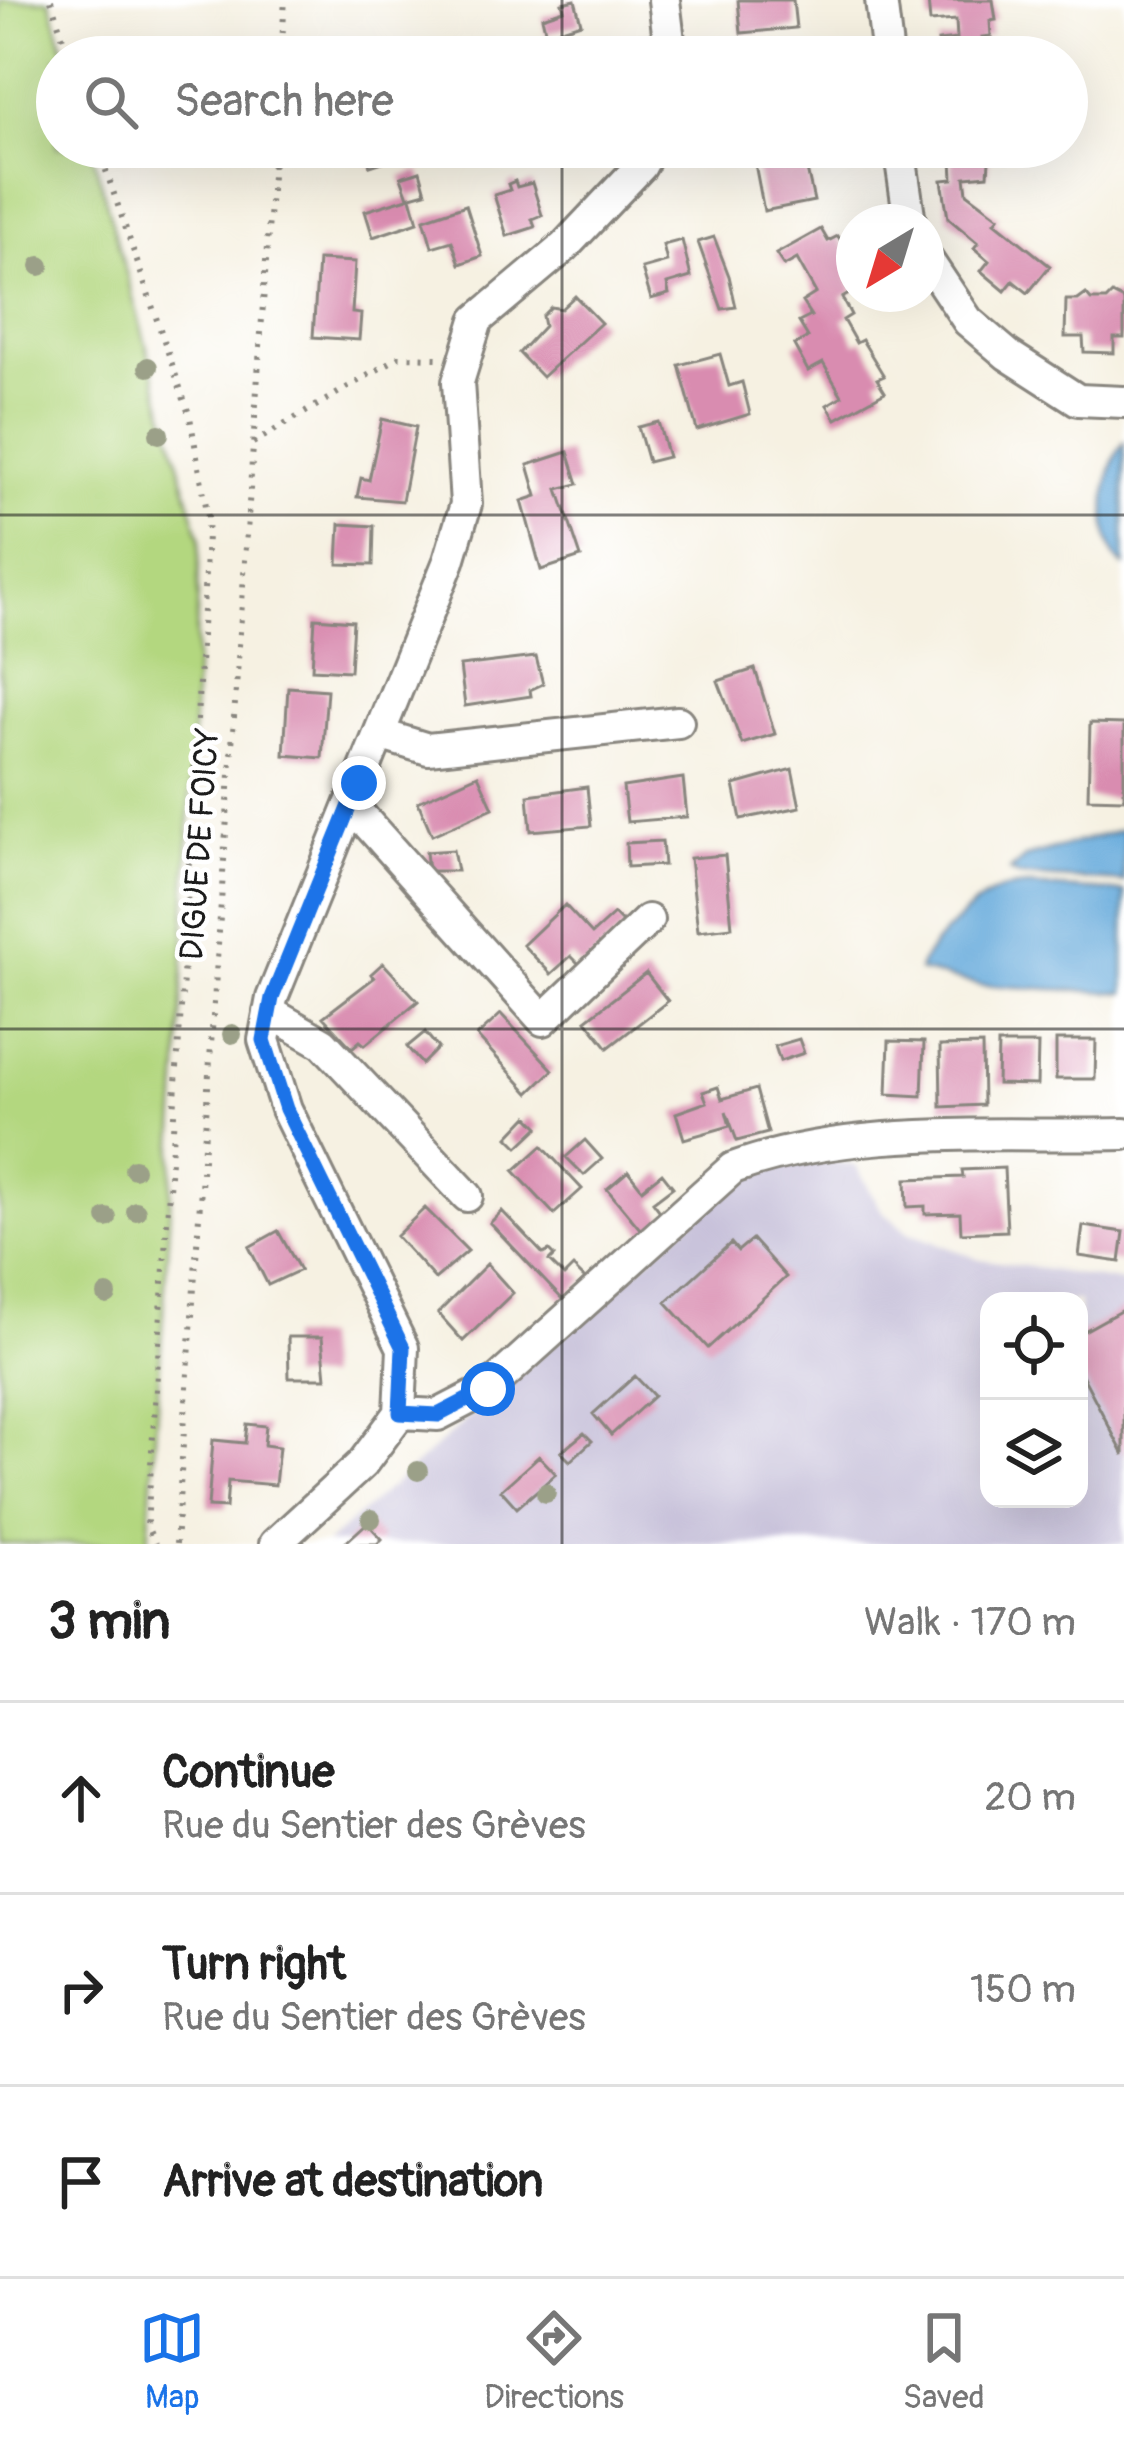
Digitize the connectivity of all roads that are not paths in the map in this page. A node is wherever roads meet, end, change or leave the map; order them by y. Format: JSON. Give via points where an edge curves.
{"nodes":[{"id":1,"x":664,"y":0,"type":"edge"},
{"id":2,"x":881,"y":0,"type":"edge"},
{"id":3,"x":668,"y":36,"type":"edge"},
{"id":4,"x":885,"y":36,"type":"edge"},
{"id":5,"x":639,"y":168,"type":"edge"},
{"id":6,"x":902,"y":168,"type":"edge"},
{"id":7,"x":907,"y":204,"type":"edge"},
{"id":8,"x":944,"y":285,"type":"edge"},
{"id":9,"x":1124,"y":402,"type":"edge"},
{"id":10,"x":678,"y":722,"type":"dead end"},
{"id":11,"x":379,"y":734,"type":"junction"},
{"id":12,"x":351,"y":805,"type":"junction"},
{"id":13,"x":649,"y":920,"type":"dead end"},
{"id":14,"x":269,"y":1012,"type":"junction"},
{"id":15,"x":1124,"y":1134,"type":"edge"},
{"id":16,"x":467,"y":1196,"type":"dead end"},
{"id":17,"x":400,"y":1413,"type":"junction"},
{"id":18,"x":275,"y":1544,"type":"edge"}],
"edges":[{"from":1,"to":3,"type":"street"},
{"from":2,"to":4,"type":"street"},
{"from":5,"to":11,"type":"street","via":[[564,247],[477,320],[458,382],[466,504]]},
{"from":6,"to":7,"type":"street"},
{"from":8,"to":9,"type":"street","via":[[968,321],[1008,355],[1078,400]]},
{"from":10,"to":11,"type":"street","via":[[428,749]]},
{"from":11,"to":12,"type":"street"},
{"from":12,"to":13,"type":"street","via":[[543,1020]]},
{"from":12,"to":14,"type":"street"},
{"from":14,"to":16,"type":"street","via":[[322,1042]]},
{"from":14,"to":17,"type":"street","via":[[264,1040],[286,1109],[403,1348]]},
{"from":15,"to":17,"type":"street","via":[[841,1140],[733,1168],[488,1389],[438,1415]]},
{"from":17,"to":18,"type":"street","via":[[362,1463]]}]}
